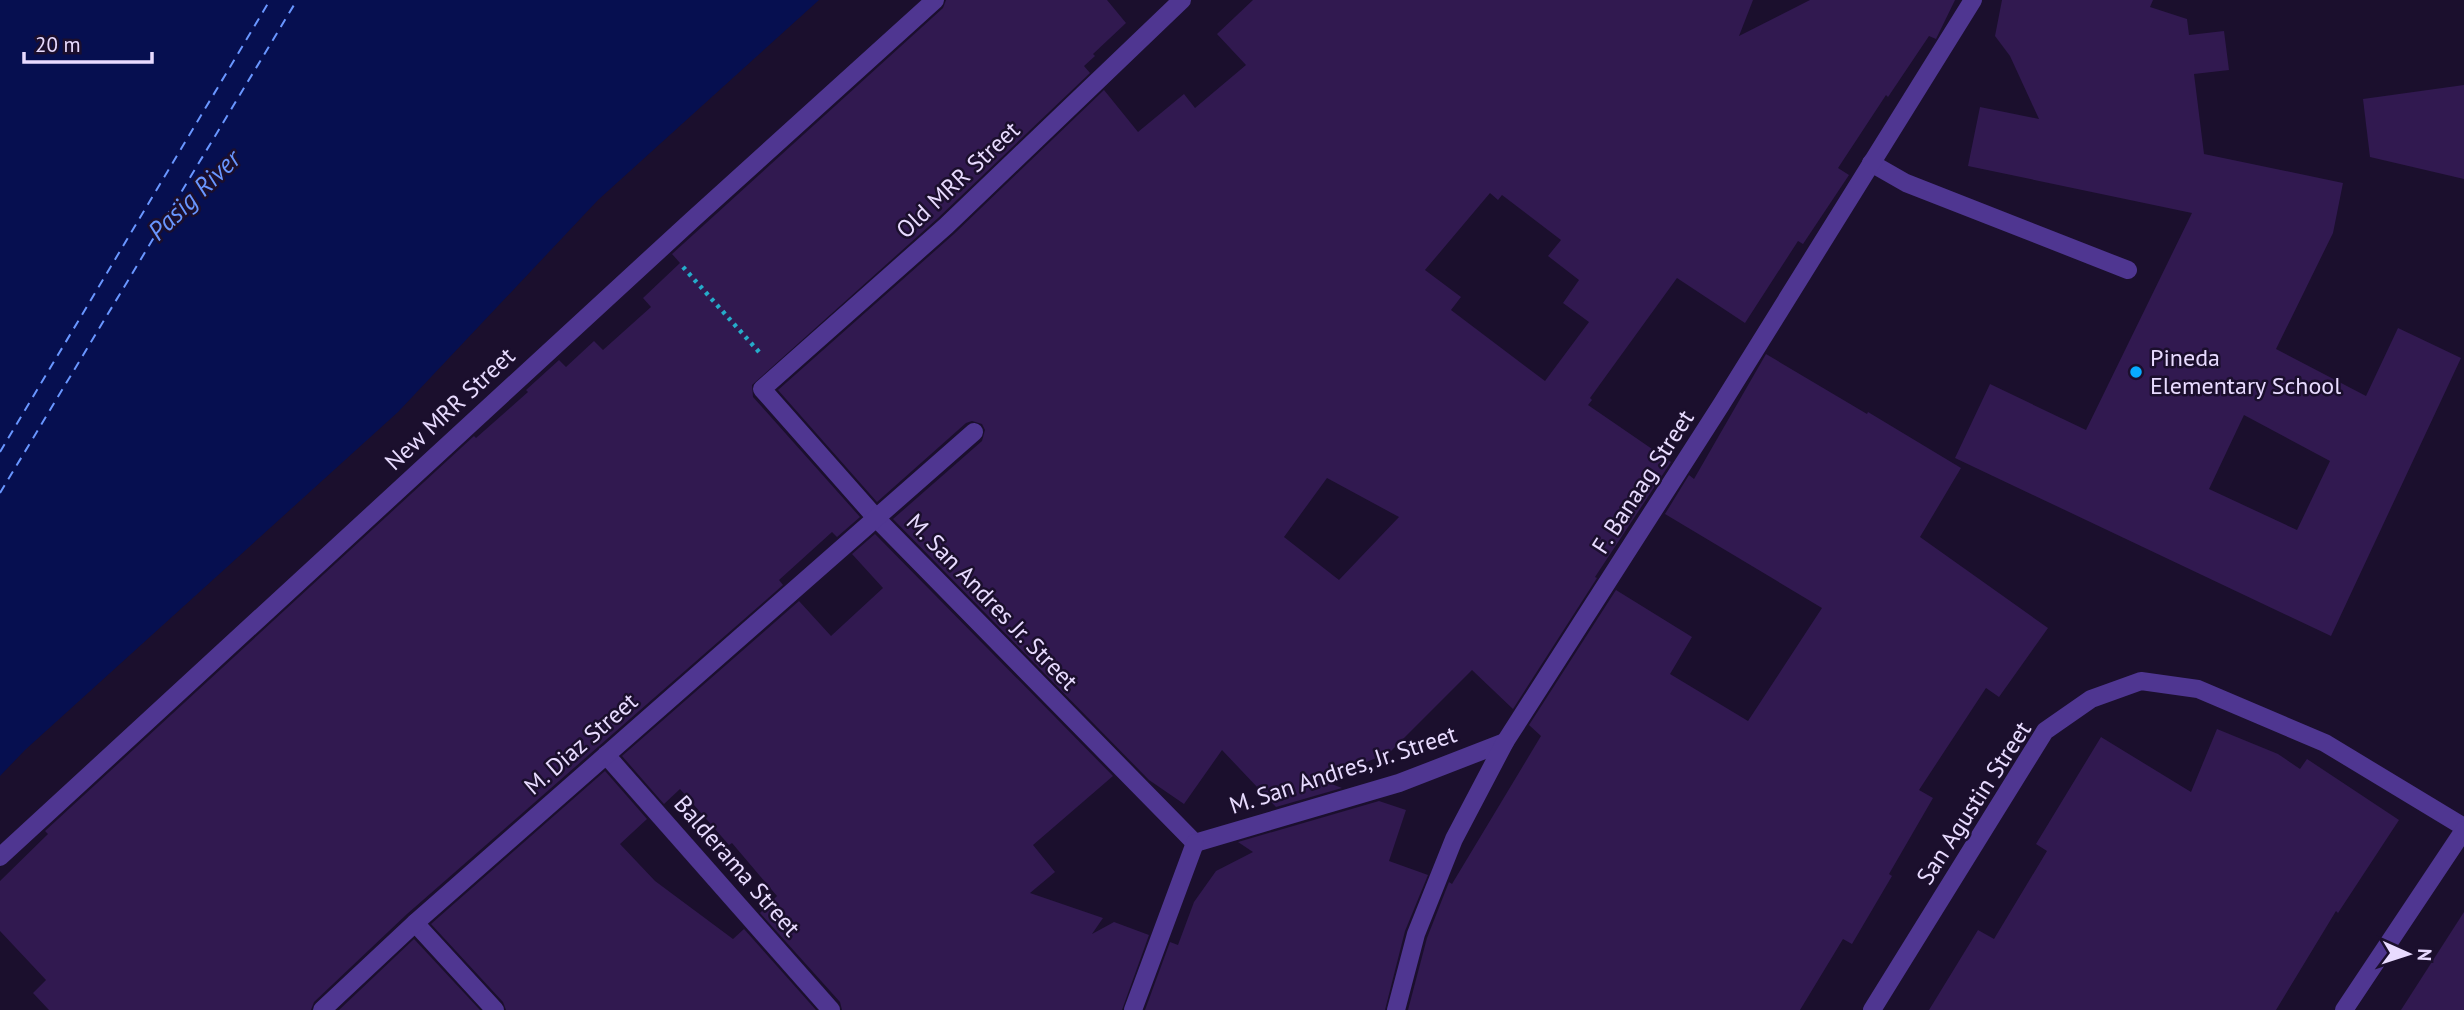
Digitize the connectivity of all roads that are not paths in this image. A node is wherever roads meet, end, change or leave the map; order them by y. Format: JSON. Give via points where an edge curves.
{"nodes":[{"id":1,"x":935,"y":0,"type":"edge"},
{"id":2,"x":1182,"y":0,"type":"edge"},
{"id":3,"x":1973,"y":0,"type":"edge"},
{"id":4,"x":1871,"y":163,"type":"junction"},
{"id":5,"x":2128,"y":270,"type":"dead end"},
{"id":6,"x":762,"y":390,"type":"joint"},
{"id":7,"x":974,"y":432,"type":"dead end"},
{"id":8,"x":877,"y":519,"type":"junction"},
{"id":9,"x":1505,"y":742,"type":"junction"},
{"id":10,"x":606,"y":755,"type":"junction"},
{"id":11,"x":2464,"y":829,"type":"edge"},
{"id":12,"x":1195,"y":842,"type":"junction"},
{"id":13,"x":0,"y":857,"type":"edge"},
{"id":14,"x":415,"y":923,"type":"junction"},
{"id":15,"x":322,"y":1010,"type":"edge"},
{"id":16,"x":495,"y":1010,"type":"edge"},
{"id":17,"x":831,"y":1010,"type":"edge"},
{"id":18,"x":1133,"y":1010,"type":"edge"},
{"id":19,"x":1396,"y":1010,"type":"edge"},
{"id":20,"x":1872,"y":1010,"type":"edge"},
{"id":21,"x":2344,"y":1010,"type":"edge"}],
"edges":[{"from":1,"to":13,"type":"street","name":"New MRR Street"},
{"from":2,"to":6,"type":"street","name":"Old MRR Street","via":[[946,226]]},
{"from":3,"to":4,"type":"street","name":"F. Banaag Street"},
{"from":4,"to":5,"type":"street","via":[[1906,183]]},
{"from":4,"to":9,"type":"street","name":"F. Banaag Street"},
{"from":6,"to":8,"type":"street","name":"M. San Andres Jr. Street"},
{"from":7,"to":8,"type":"street","name":"M. Diaz Street"},
{"from":8,"to":10,"type":"street","name":"M. Diaz Street"},
{"from":8,"to":12,"type":"street","name":"M. San Andres Jr. Street"},
{"from":9,"to":12,"type":"street","name":"M. San Andres, Jr. Street","via":[[1399,783]]},
{"from":9,"to":19,"type":"street","name":"F. Banaag Street","via":[[1454,839],[1416,934]]},
{"from":10,"to":14,"type":"street","name":"M. Diaz Street"},
{"from":10,"to":17,"type":"street","name":"Balderama Street"},
{"from":11,"to":20,"type":"street","name":"San Agustin Street","via":[[2325,743],[2199,688],[2141,681],[2091,699],[2045,731]]},
{"from":11,"to":21,"type":"street"},
{"from":12,"to":18,"type":"street"},
{"from":14,"to":15,"type":"street","name":"M. Diaz Street"},
{"from":14,"to":16,"type":"street"}]}
